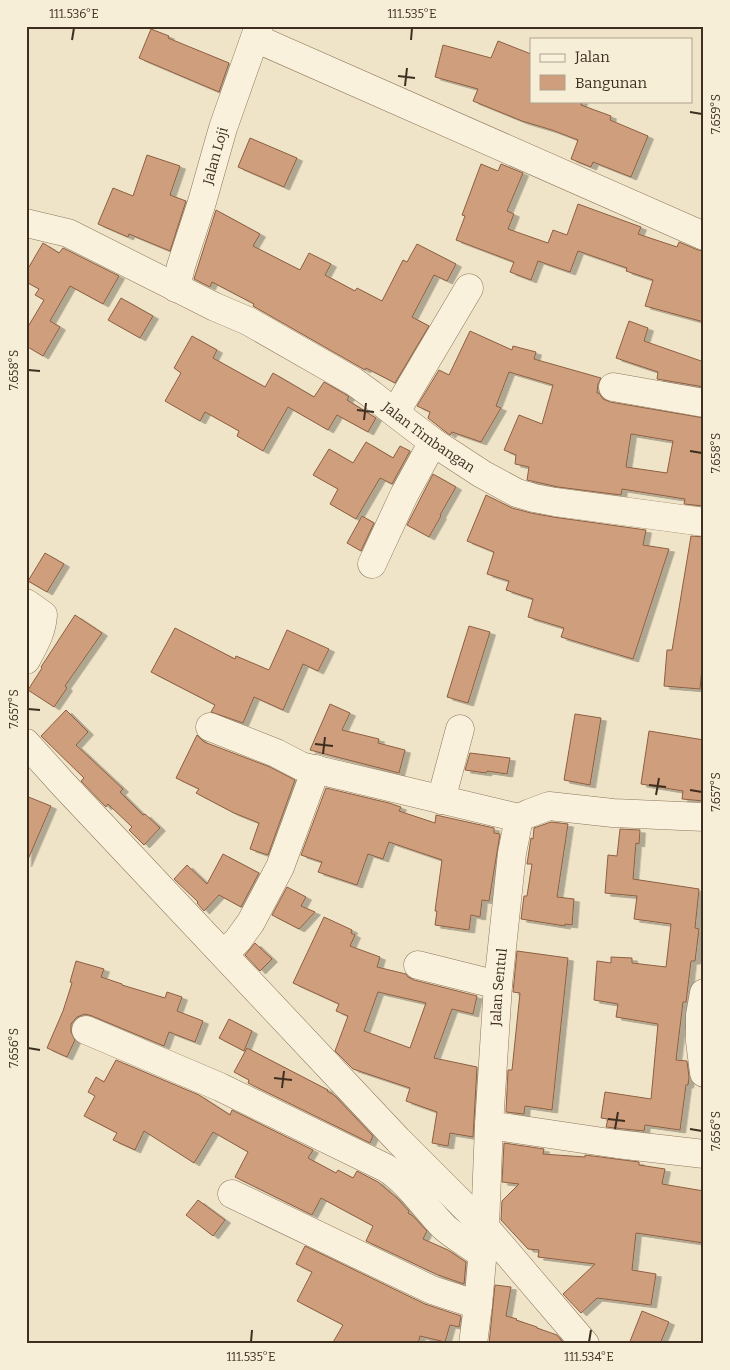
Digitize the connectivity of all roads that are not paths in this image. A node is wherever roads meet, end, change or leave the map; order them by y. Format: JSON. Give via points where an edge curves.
{"nodes":[{"id":1,"x":257,"y":32,"type":"edge"},
{"id":2,"x":26,"y":223,"type":"edge"},
{"id":3,"x":704,"y":236,"type":"edge"},
{"id":4,"x":176,"y":288,"type":"junction"},
{"id":5,"x":469,"y":288,"type":"dead end"},
{"id":6,"x":613,"y":387,"type":"dead end"},
{"id":7,"x":704,"y":403,"type":"edge"},
{"id":8,"x":395,"y":414,"type":"junction"},
{"id":9,"x":433,"y":442,"type":"junction"},
{"id":10,"x":704,"y":522,"type":"edge"},
{"id":11,"x":372,"y":564,"type":"dead end"},
{"id":12,"x":26,"y":603,"type":"edge"},
{"id":13,"x":26,"y":660,"type":"edge"},
{"id":14,"x":210,"y":727,"type":"dead end"},
{"id":15,"x":460,"y":729,"type":"dead end"},
{"id":16,"x":26,"y":743,"type":"edge"},
{"id":17,"x":316,"y":769,"type":"junction"},
{"id":18,"x":441,"y":800,"type":"junction"},
{"id":19,"x":704,"y":817,"type":"edge"},
{"id":20,"x":519,"y":818,"type":"junction"},
{"id":21,"x":224,"y":954,"type":"junction"},
{"id":22,"x":418,"y":965,"type":"dead end"},
{"id":23,"x":498,"y":985,"type":"junction"},
{"id":24,"x":704,"y":993,"type":"edge"},
{"id":25,"x":86,"y":1030,"type":"dead end"},
{"id":26,"x":704,"y":1073,"type":"edge"},
{"id":27,"x":489,"y":1125,"type":"junction"},
{"id":28,"x":704,"y":1154,"type":"edge"},
{"id":29,"x":232,"y":1194,"type":"dead end"},
{"id":30,"x":485,"y":1227,"type":"junction"},
{"id":31,"x":482,"y":1254,"type":"junction"},
{"id":32,"x":478,"y":1306,"type":"junction"},
{"id":33,"x":473,"y":1344,"type":"edge"},
{"id":34,"x":585,"y":1344,"type":"edge"}],
"edges":[{"from":1,"to":3,"type":"street"},
{"from":1,"to":4,"type":"street","name":"Jalan Loji","via":[[223,128]]},
{"from":2,"to":4,"type":"street","name":"Jalan Timbangan","via":[[68,233]]},
{"from":4,"to":8,"type":"street","name":"Jalan Timbangan","via":[[248,321],[337,372]]},
{"from":5,"to":8,"type":"street"},
{"from":6,"to":7,"type":"street"},
{"from":8,"to":9,"type":"street","name":"Jalan Timbangan"},
{"from":9,"to":10,"type":"street","name":"Jalan Timbangan","via":[[516,493]]},
{"from":9,"to":11,"type":"street"},
{"from":12,"to":13,"type":"street","via":[[43,615],[43,626]]},
{"from":14,"to":17,"type":"street","via":[[301,766]]},
{"from":15,"to":18,"type":"street"},
{"from":16,"to":21,"type":"street"},
{"from":17,"to":18,"type":"street"},
{"from":17,"to":21,"type":"street","via":[[280,867],[252,922]]},
{"from":18,"to":20,"type":"street"},
{"from":19,"to":20,"type":"street","via":[[612,813],[549,806]]},
{"from":20,"to":23,"type":"street","name":"Jalan Sentul","via":[[512,853]]},
{"from":21,"to":30,"type":"street","via":[[398,1140]]},
{"from":22,"to":23,"type":"street"},
{"from":23,"to":27,"type":"street","name":"Jalan Sentul"},
{"from":24,"to":26,"type":"street","via":[[700,1041]]},
{"from":25,"to":31,"type":"street","via":[[220,1087],[386,1168],[445,1228]]},
{"from":27,"to":28,"type":"street"},
{"from":27,"to":30,"type":"street","name":"Jalan Sentul"},
{"from":29,"to":32,"type":"street","via":[[432,1290]]},
{"from":30,"to":31,"type":"street","name":"Jalan Sentul"},
{"from":30,"to":34,"type":"street"},
{"from":31,"to":32,"type":"street","name":"Jalan Sentul"},
{"from":32,"to":33,"type":"street","name":"Jalan Sentul"}]}
